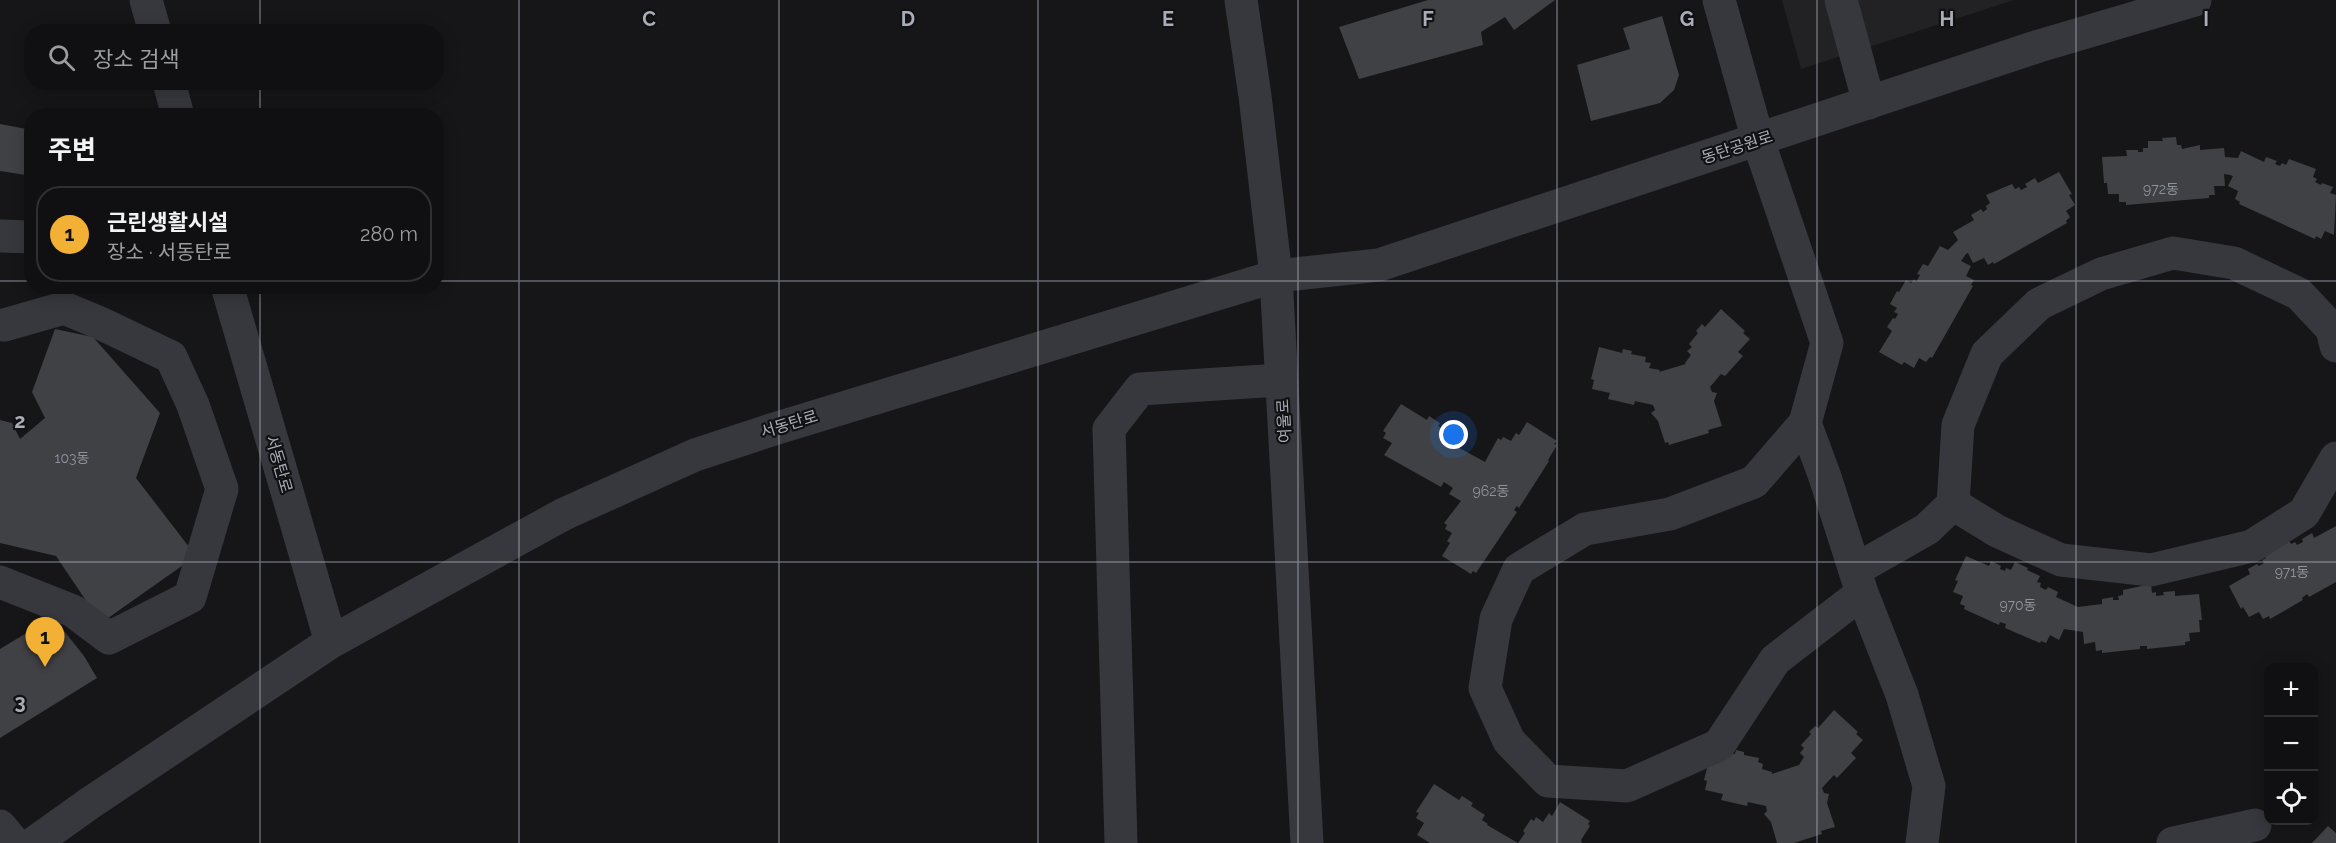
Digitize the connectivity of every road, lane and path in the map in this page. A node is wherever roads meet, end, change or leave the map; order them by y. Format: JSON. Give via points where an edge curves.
{"nodes":[{"id":1,"x":146,"y":0,"type":"edge"},
{"id":2,"x":1240,"y":0,"type":"edge"},
{"id":3,"x":1719,"y":0,"type":"edge"},
{"id":4,"x":1841,"y":0,"type":"edge"},
{"id":5,"x":2195,"y":0,"type":"edge"},
{"id":6,"x":153,"y":24,"type":"edge"},
{"id":7,"x":171,"y":90,"type":"edge"},
{"id":8,"x":1869,"y":103,"type":"junction"},
{"id":9,"x":176,"y":108,"type":"edge"},
{"id":10,"x":1758,"y":140,"type":"junction"},
{"id":11,"x":0,"y":236,"type":"edge"},
{"id":12,"x":24,"y":237,"type":"edge"},
{"id":13,"x":1276,"y":276,"type":"junction"},
{"id":14,"x":229,"y":294,"type":"edge"},
{"id":15,"x":4,"y":325,"type":"dead end"},
{"id":16,"x":2336,"y":346,"type":"edge"},
{"id":17,"x":1281,"y":380,"type":"junction"},
{"id":18,"x":1805,"y":423,"type":"junction"},
{"id":19,"x":2336,"y":458,"type":"edge"},
{"id":20,"x":1953,"y":504,"type":"junction"},
{"id":21,"x":1859,"y":581,"type":"junction"},
{"id":22,"x":0,"y":582,"type":"edge"},
{"id":23,"x":331,"y":642,"type":"junction"},
{"id":24,"x":2255,"y":825,"type":"dead end"},
{"id":25,"x":0,"y":826,"type":"edge"},
{"id":26,"x":14,"y":843,"type":"edge"},
{"id":27,"x":33,"y":843,"type":"edge"},
{"id":28,"x":1121,"y":843,"type":"edge"},
{"id":29,"x":1307,"y":843,"type":"edge"},
{"id":30,"x":1922,"y":843,"type":"edge"},
{"id":31,"x":2173,"y":843,"type":"edge"}],
"edges":[{"from":1,"to":6,"type":"street"},
{"from":2,"to":13,"type":"street","name":"여울로"},
{"from":3,"to":10,"type":"street"},
{"from":4,"to":8,"type":"street"},
{"from":5,"to":8,"type":"street","name":"동탄공원로","via":[[2039,46]]},
{"from":7,"to":9,"type":"street"},
{"from":8,"to":10,"type":"street","name":"동탄공원로"},
{"from":10,"to":13,"type":"street","name":"동탄공원로","via":[[1379,266]]},
{"from":10,"to":18,"type":"street","via":[[1827,343]]},
{"from":11,"to":12,"type":"street"},
{"from":13,"to":17,"type":"street","name":"여울로"},
{"from":13,"to":23,"type":"street","name":"서동탄로","via":[[695,455],[564,514]]},
{"from":14,"to":23,"type":"street","name":"서동탄로"},
{"from":15,"to":22,"type":"street","via":[[64,308],[171,357],[193,405],[222,489],[190,597],[109,638],[73,611]]},
{"from":16,"to":20,"type":"street","via":[[2332,329],[2299,294],[2234,263],[2173,253],[2101,274],[2039,304],[1987,354],[1958,425]]},
{"from":17,"to":28,"type":"street","via":[[1140,389],[1109,429]]},
{"from":17,"to":29,"type":"street","name":"여울로"},
{"from":18,"to":21,"type":"street"},
{"from":18,"to":21,"type":"street","via":[[1754,482],[1670,514],[1584,529],[1519,569],[1496,619],[1485,688],[1509,741],[1548,781],[1627,786],[1719,745],[1775,660]]},
{"from":19,"to":20,"type":"street","via":[[2304,513],[2252,546],[2151,570],[2061,560],[1997,531]]},
{"from":20,"to":21,"type":"street"},
{"from":21,"to":30,"type":"street","via":[[1902,695],[1929,786]]},
{"from":23,"to":27,"type":"street","name":"서동탄로"},
{"from":24,"to":31,"type":"street"},
{"from":25,"to":26,"type":"street"}]}
